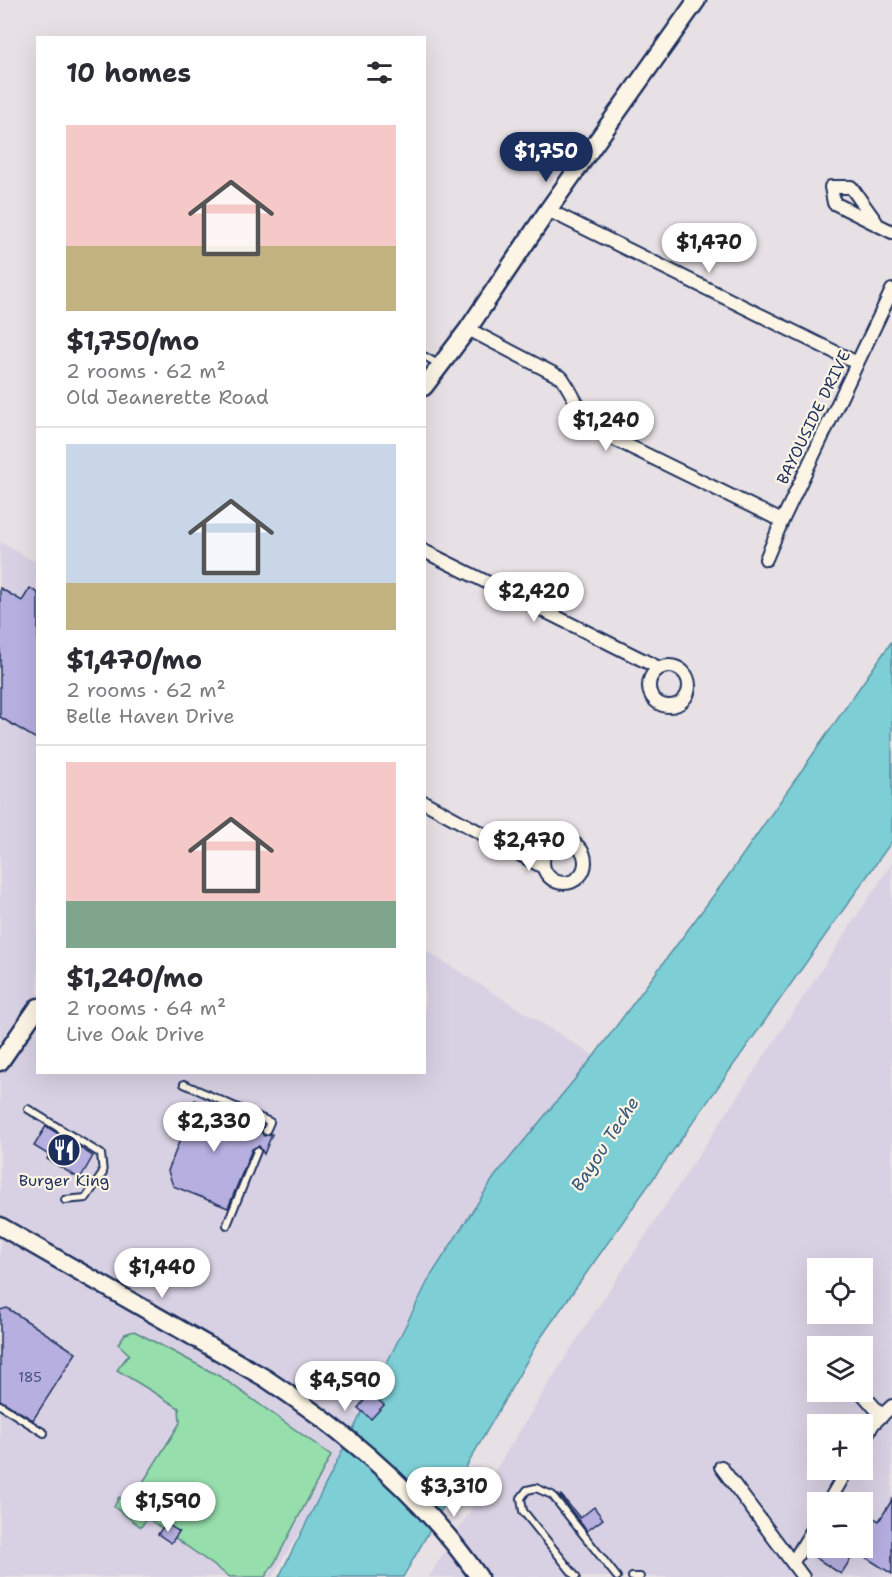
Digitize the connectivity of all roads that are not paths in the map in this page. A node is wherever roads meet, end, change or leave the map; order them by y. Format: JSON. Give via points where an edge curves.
{"nodes":[{"id":1,"x":697,"y":0,"type":"edge"},
{"id":2,"x":548,"y":210,"type":"junction"},
{"id":3,"x":876,"y":222,"type":"dead end"},
{"id":4,"x":892,"y":232,"type":"edge"},
{"id":5,"x":892,"y":290,"type":"edge"},
{"id":6,"x":468,"y":329,"type":"junction"},
{"id":7,"x":426,"y":357,"type":"edge"},
{"id":8,"x":857,"y":363,"type":"junction"},
{"id":9,"x":440,"y":366,"type":"junction"},
{"id":10,"x":426,"y":384,"type":"edge"},
{"id":11,"x":782,"y":521,"type":"junction"},
{"id":12,"x":426,"y":552,"type":"edge"},
{"id":13,"x":766,"y":559,"type":"dead end"},
{"id":14,"x":659,"y":668,"type":"dead end"},
{"id":15,"x":426,"y":803,"type":"edge"},
{"id":16,"x":543,"y":867,"type":"dead end"},
{"id":17,"x":36,"y":1009,"type":"edge"},
{"id":18,"x":0,"y":1062,"type":"edge"},
{"id":19,"x":184,"y":1084,"type":"dead end"},
{"id":20,"x":28,"y":1109,"type":"dead end"},
{"id":21,"x":266,"y":1131,"type":"dead end"},
{"id":22,"x":257,"y":1151,"type":"dead end"},
{"id":23,"x":65,"y":1200,"type":"dead end"},
{"id":24,"x":227,"y":1225,"type":"dead end"},
{"id":25,"x":0,"y":1226,"type":"edge"},
{"id":26,"x":870,"y":1402,"type":"edge"},
{"id":27,"x":0,"y":1406,"type":"edge"},
{"id":28,"x":892,"y":1406,"type":"edge"},
{"id":29,"x":882,"y":1416,"type":"junction"},
{"id":30,"x":873,"y":1424,"type":"edge"},
{"id":31,"x":44,"y":1433,"type":"dead end"},
{"id":32,"x":721,"y":1467,"type":"dead end"},
{"id":33,"x":807,"y":1540,"type":"edge"},
{"id":34,"x":794,"y":1562,"type":"junction"},
{"id":35,"x":479,"y":1577,"type":"edge"},
{"id":36,"x":576,"y":1577,"type":"edge"},
{"id":37,"x":617,"y":1577,"type":"edge"},
{"id":38,"x":632,"y":1577,"type":"edge"},
{"id":39,"x":640,"y":1577,"type":"edge"},
{"id":40,"x":803,"y":1577,"type":"edge"}],
"edges":[{"from":1,"to":2,"type":"main road"},
{"from":2,"to":6,"type":"main road"},
{"from":2,"to":8,"type":"street"},
{"from":3,"to":4,"type":"street"},
{"from":5,"to":8,"type":"street","name":"BAYOUSIDE DRIVE"},
{"from":6,"to":9,"type":"main road"},
{"from":6,"to":11,"type":"street","via":[[562,378],[578,409],[598,431]]},
{"from":7,"to":9,"type":"lane"},
{"from":8,"to":11,"type":"street","name":"BAYOUSIDE DRIVE"},
{"from":9,"to":10,"type":"main road"},
{"from":11,"to":13,"type":"street","name":"BAYOUSIDE DRIVE"},
{"from":12,"to":14,"type":"street"},
{"from":15,"to":16,"type":"street"},
{"from":17,"to":18,"type":"main road"},
{"from":19,"to":21,"type":"lane","via":[[270,1122]]},
{"from":20,"to":23,"type":"lane","via":[[101,1154],[103,1173],[86,1198]]},
{"from":22,"to":24,"type":"lane"},
{"from":25,"to":35,"type":"main road","via":[[305,1404],[363,1449],[463,1553]]},
{"from":26,"to":29,"type":"street"},
{"from":27,"to":31,"type":"lane"},
{"from":28,"to":29,"type":"street"},
{"from":29,"to":30,"type":"street"},
{"from":32,"to":34,"type":"street"},
{"from":33,"to":34,"type":"street"},
{"from":34,"to":40,"type":"street"},
{"from":36,"to":37,"type":"lane","via":[[523,1511],[521,1498],[527,1490],[536,1488],[552,1495]]},
{"from":38,"to":39,"type":"lane"}]}
